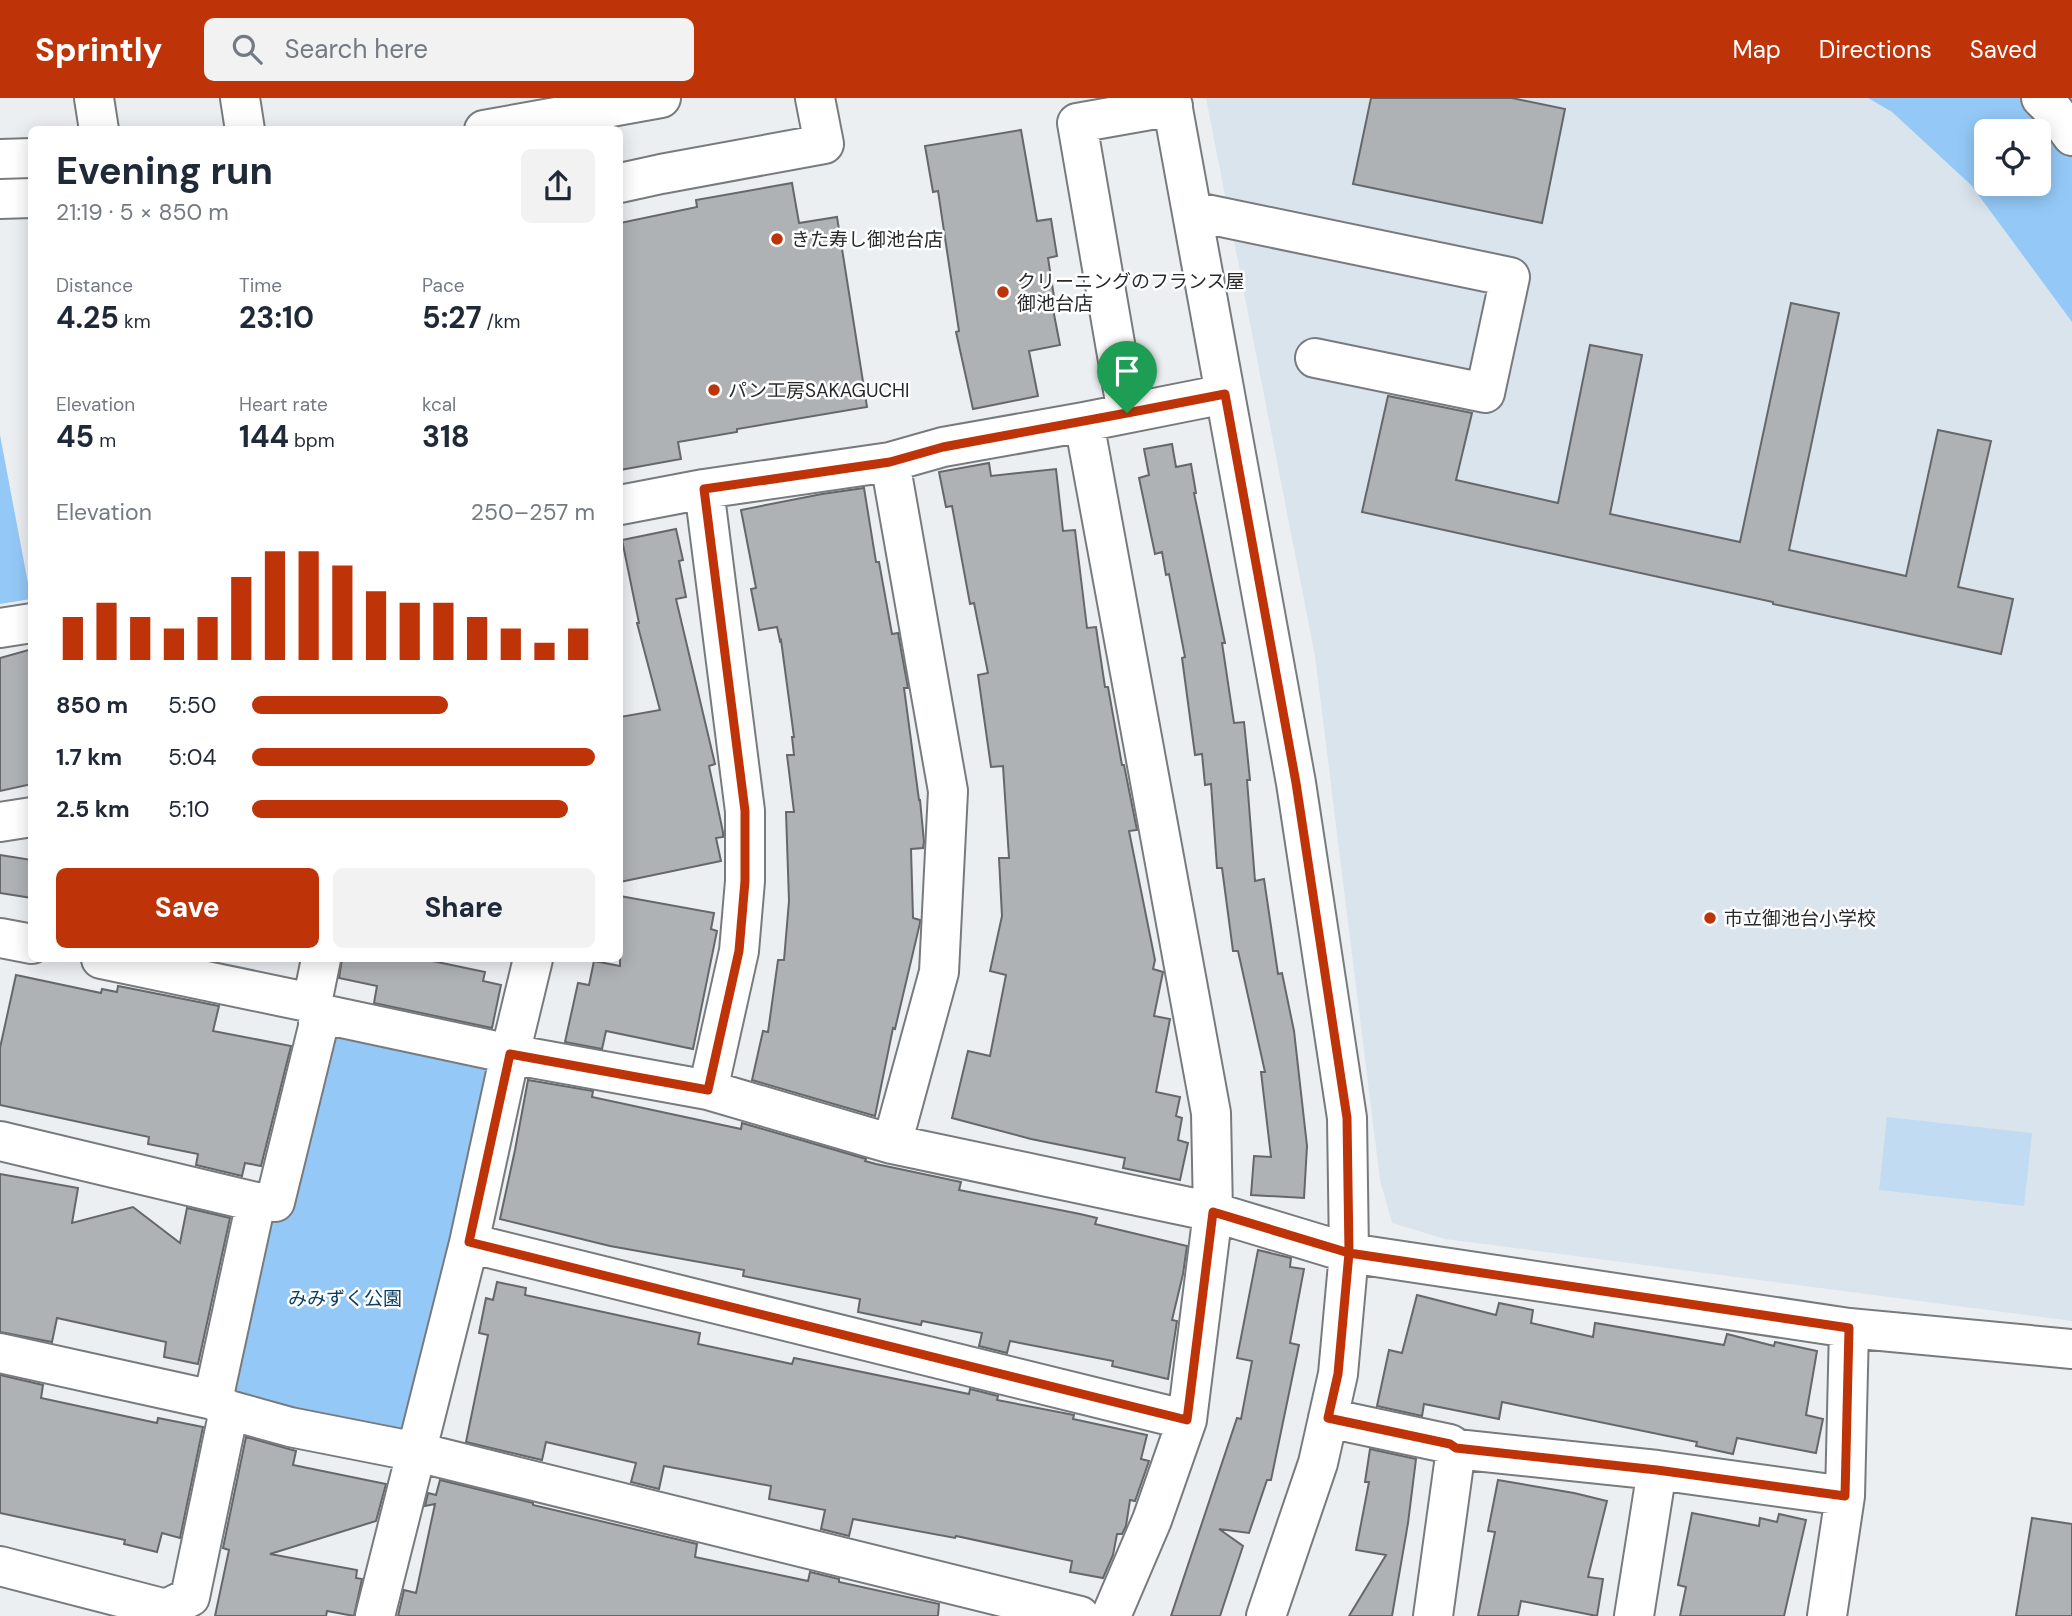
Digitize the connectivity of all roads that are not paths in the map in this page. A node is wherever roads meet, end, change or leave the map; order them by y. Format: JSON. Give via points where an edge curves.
{"nodes":[{"id":1,"x":94,"y":98,"type":"edge"},
{"id":2,"x":240,"y":98,"type":"edge"},
{"id":3,"x":661,"y":98,"type":"edge"},
{"id":4,"x":815,"y":98,"type":"edge"},
{"id":5,"x":2041,"y":98,"type":"edge"},
{"id":6,"x":1172,"y":102,"type":"edge"},
{"id":7,"x":98,"y":126,"type":"edge"},
{"id":8,"x":244,"y":126,"type":"edge"},
{"id":9,"x":506,"y":126,"type":"edge"},
{"id":10,"x":2072,"y":135,"type":"edge"},
{"id":11,"x":28,"y":158,"type":"edge"},
{"id":12,"x":0,"y":159,"type":"edge"},
{"id":13,"x":623,"y":182,"type":"edge"},
{"id":14,"x":28,"y":198,"type":"edge"},
{"id":15,"x":0,"y":199,"type":"edge"},
{"id":16,"x":1192,"y":211,"type":"junction"},
{"id":17,"x":1315,"y":358,"type":"dead end"},
{"id":18,"x":1225,"y":394,"type":"junction"},
{"id":19,"x":1127,"y":413,"type":"junction"},
{"id":20,"x":1084,"y":422,"type":"junction"},
{"id":21,"x":890,"y":462,"type":"junction"},
{"id":22,"x":704,"y":489,"type":"junction"},
{"id":23,"x":623,"y":504,"type":"edge"},
{"id":24,"x":28,"y":624,"type":"edge"},
{"id":25,"x":0,"y":628,"type":"edge"},
{"id":26,"x":28,"y":818,"type":"edge"},
{"id":27,"x":0,"y":822,"type":"edge"},
{"id":28,"x":0,"y":938,"type":"edge"},
{"id":29,"x":28,"y":943,"type":"edge"},
{"id":30,"x":114,"y":962,"type":"edge"},
{"id":31,"x":321,"y":962,"type":"edge"},
{"id":32,"x":532,"y":962,"type":"edge"},
{"id":33,"x":315,"y":1008,"type":"junction"},
{"id":34,"x":510,"y":1054,"type":"junction"},
{"id":35,"x":708,"y":1090,"type":"junction"},
{"id":36,"x":0,"y":1141,"type":"edge"},
{"id":37,"x":892,"y":1144,"type":"junction"},
{"id":38,"x":256,"y":1202,"type":"junction"},
{"id":39,"x":1213,"y":1212,"type":"junction"},
{"id":40,"x":469,"y":1242,"type":"junction"},
{"id":41,"x":1349,"y":1253,"type":"junction"},
{"id":42,"x":1849,"y":1328,"type":"junction"},
{"id":43,"x":2072,"y":1349,"type":"edge"},
{"id":44,"x":0,"y":1353,"type":"edge"},
{"id":45,"x":221,"y":1405,"type":"junction"},
{"id":46,"x":1328,"y":1418,"type":"junction"},
{"id":47,"x":1187,"y":1420,"type":"junction"},
{"id":48,"x":1456,"y":1448,"type":"junction"},
{"id":49,"x":417,"y":1452,"type":"junction"},
{"id":50,"x":1657,"y":1470,"type":"junction"},
{"id":51,"x":1845,"y":1496,"type":"junction"},
{"id":52,"x":0,"y":1566,"type":"edge"},
{"id":53,"x":166,"y":1612,"type":"edge"},
{"id":54,"x":374,"y":1616,"type":"edge"},
{"id":55,"x":1080,"y":1616,"type":"edge"},
{"id":56,"x":1111,"y":1616,"type":"edge"},
{"id":57,"x":1266,"y":1616,"type":"edge"},
{"id":58,"x":1433,"y":1616,"type":"edge"},
{"id":59,"x":1634,"y":1616,"type":"edge"},
{"id":60,"x":1826,"y":1616,"type":"edge"}],
"edges":[{"from":1,"to":7,"type":"street"},
{"from":2,"to":8,"type":"street"},
{"from":3,"to":9,"type":"street"},
{"from":4,"to":13,"type":"street","via":[[824,145]]},
{"from":5,"to":10,"type":"street"},
{"from":6,"to":16,"type":"street"},
{"from":6,"to":19,"type":"street","via":[[1077,123]]},
{"from":11,"to":12,"type":"street"},
{"from":14,"to":15,"type":"street"},
{"from":16,"to":17,"type":"street","via":[[1510,277],[1485,393]]},
{"from":16,"to":18,"type":"street"},
{"from":18,"to":19,"type":"street"},
{"from":18,"to":41,"type":"street","via":[[1296,783],[1345,1104]]},
{"from":19,"to":20,"type":"street"},
{"from":20,"to":21,"type":"street","via":[[943,447]]},
{"from":20,"to":39,"type":"street","via":[[1210,1113]]},
{"from":21,"to":22,"type":"street"},
{"from":21,"to":37,"type":"street","via":[[948,791],[939,972]]},
{"from":22,"to":23,"type":"street"},
{"from":22,"to":35,"type":"street","via":[[745,811],[739,951]]},
{"from":24,"to":25,"type":"street"},
{"from":26,"to":27,"type":"street"},
{"from":28,"to":29,"type":"street"},
{"from":30,"to":33,"type":"street"},
{"from":31,"to":33,"type":"street"},
{"from":32,"to":34,"type":"street"},
{"from":33,"to":34,"type":"street"},
{"from":33,"to":38,"type":"street","via":[[318,1027],[275,1202]]},
{"from":34,"to":35,"type":"street"},
{"from":34,"to":40,"type":"street"},
{"from":35,"to":37,"type":"street"},
{"from":36,"to":38,"type":"street"},
{"from":37,"to":39,"type":"street"},
{"from":38,"to":45,"type":"street"},
{"from":39,"to":41,"type":"street"},
{"from":39,"to":47,"type":"street"},
{"from":40,"to":47,"type":"street"},
{"from":40,"to":49,"type":"street"},
{"from":41,"to":42,"type":"street"},
{"from":41,"to":46,"type":"street","via":[[1338,1374]]},
{"from":42,"to":43,"type":"street"},
{"from":42,"to":51,"type":"street"},
{"from":44,"to":45,"type":"street"},
{"from":45,"to":49,"type":"street","via":[[290,1427]]},
{"from":45,"to":53,"type":"street","via":[[190,1597]]},
{"from":46,"to":48,"type":"street"},
{"from":46,"to":57,"type":"street","via":[[1318,1463]]},
{"from":47,"to":56,"type":"street","via":[[1152,1520]]},
{"from":48,"to":50,"type":"street"},
{"from":48,"to":58,"type":"street"},
{"from":49,"to":54,"type":"street"},
{"from":49,"to":55,"type":"street"},
{"from":50,"to":51,"type":"street"},
{"from":50,"to":59,"type":"street"},
{"from":51,"to":60,"type":"street"},
{"from":52,"to":53,"type":"street"}]}
